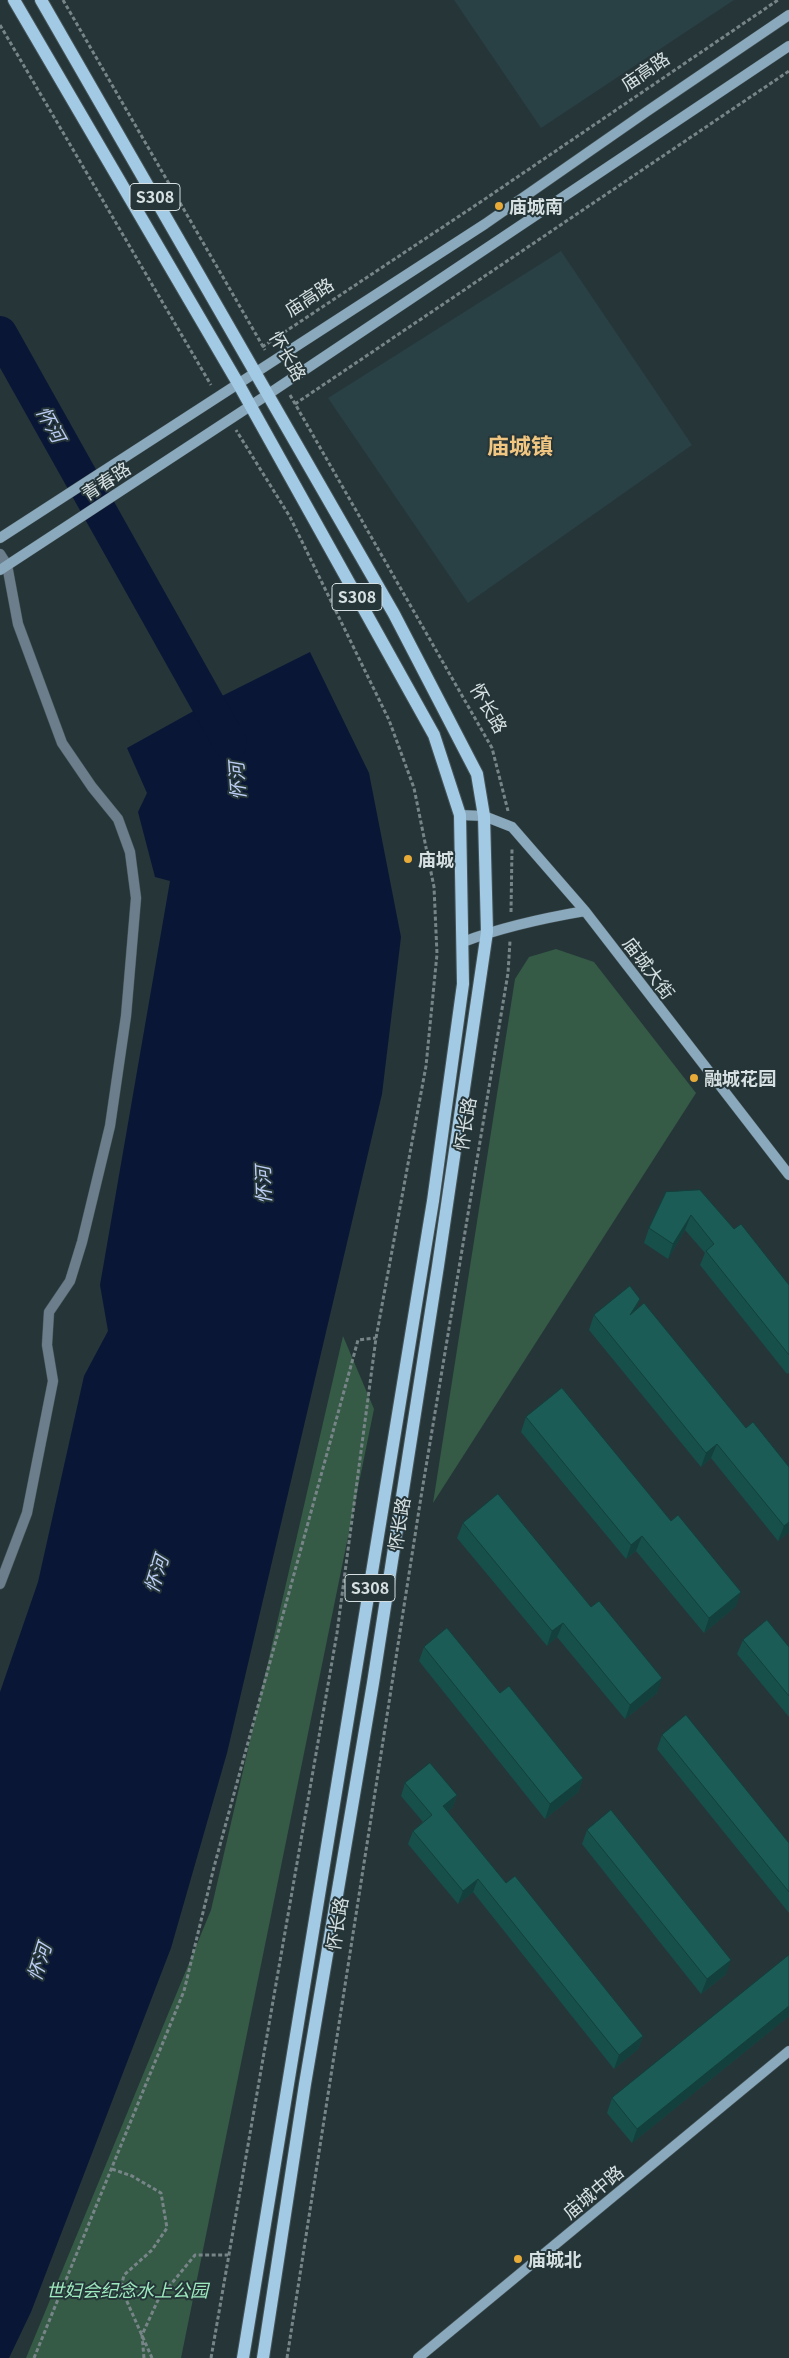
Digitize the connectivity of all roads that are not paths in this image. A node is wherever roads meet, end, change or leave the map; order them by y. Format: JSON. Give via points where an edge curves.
{"nodes":[{"id":1,"x":14,"y":0,"type":"edge"},
{"id":2,"x":41,"y":0,"type":"edge"},
{"id":3,"x":789,"y":15,"type":"edge"},
{"id":4,"x":789,"y":46,"type":"edge"},
{"id":5,"x":255,"y":374,"type":"junction"},
{"id":6,"x":239,"y":385,"type":"junction"},
{"id":7,"x":267,"y":396,"type":"junction"},
{"id":8,"x":218,"y":398,"type":"joint"},
{"id":9,"x":250,"y":406,"type":"junction"},
{"id":10,"x":0,"y":538,"type":"edge"},
{"id":11,"x":0,"y":554,"type":"edge"},
{"id":12,"x":3,"y":568,"type":"edge"},
{"id":13,"x":460,"y":816,"type":"junction"},
{"id":14,"x":484,"y":816,"type":"junction"},
{"id":15,"x":585,"y":911,"type":"junction"},
{"id":16,"x":487,"y":932,"type":"junction"},
{"id":17,"x":463,"y":942,"type":"junction"},
{"id":18,"x":789,"y":1175,"type":"edge"},
{"id":19,"x":0,"y":1584,"type":"edge"},
{"id":20,"x":789,"y":2051,"type":"edge"},
{"id":21,"x":243,"y":2358,"type":"edge"},
{"id":22,"x":263,"y":2358,"type":"edge"},
{"id":23,"x":418,"y":2358,"type":"edge"}],
"edges":[{"from":1,"to":6,"type":"main road","name":"怀长路","number":"S308"},
{"from":2,"to":5,"type":"main road","name":"怀长路","number":"S308"},
{"from":3,"to":5,"type":"main road","name":"庙高路","via":[[485,224]]},
{"from":4,"to":7,"type":"main road"},
{"from":5,"to":6,"type":"main road","name":"庙高路"},
{"from":5,"to":7,"type":"main road","name":"怀长路","number":"S308"},
{"from":6,"to":8,"type":"main road","name":"庙高路"},
{"from":6,"to":9,"type":"main road","name":"怀长路","number":"S308"},
{"from":7,"to":9,"type":"main road"},
{"from":7,"to":14,"type":"main road","name":"怀长路","number":"S308","via":[[394,614],[477,774]]},
{"from":8,"to":10,"type":"main road","name":"青春路"},
{"from":9,"to":12,"type":"main road","name":"青春路"},
{"from":9,"to":13,"type":"main road","name":"怀长路","number":"S308","via":[[434,735]]},
{"from":11,"to":12,"type":"street"},
{"from":12,"to":19,"type":"street","via":[[18,624],[62,743],[118,819],[130,852],[136,898],[126,1016],[110,1126],[70,1281],[49,1312],[47,1345],[54,1381],[27,1513]]},
{"from":13,"to":14,"type":"main road","name":"庙城大街"},
{"from":13,"to":17,"type":"main road","name":"怀长路","number":"S308"},
{"from":14,"to":15,"type":"main road","name":"庙城大街","via":[[512,827]]},
{"from":14,"to":16,"type":"main road","name":"怀长路","number":"S308"},
{"from":15,"to":16,"type":"main road"},
{"from":15,"to":18,"type":"main road","name":"庙城大街"},
{"from":16,"to":17,"type":"main road"},
{"from":16,"to":22,"type":"main road","name":"怀长路","number":"S308","via":[[373,1683],[304,2084]]},
{"from":17,"to":21,"type":"main road","name":"怀长路","number":"S308","via":[[463,984],[433,1201]]},
{"from":20,"to":23,"type":"main road","name":"庙城中路"}]}
